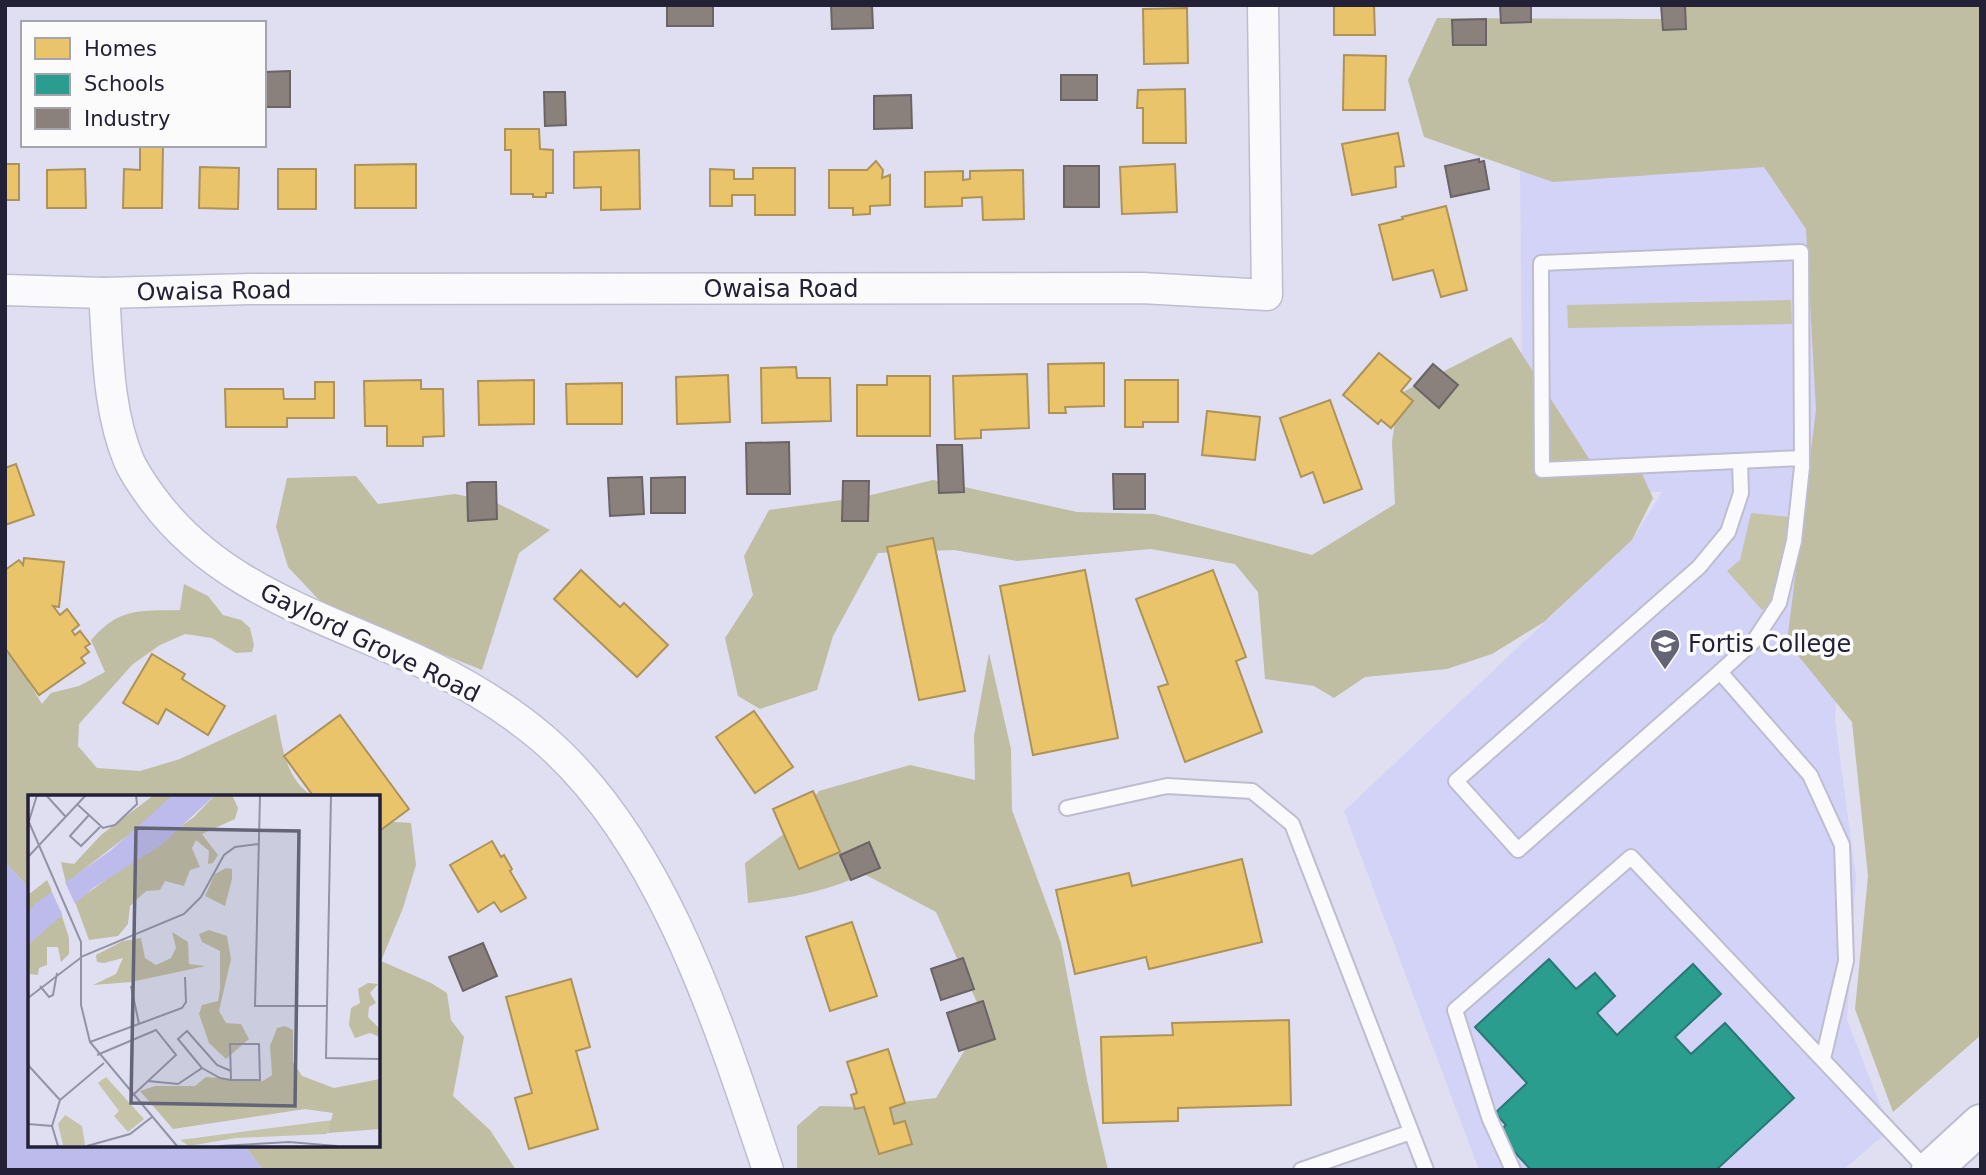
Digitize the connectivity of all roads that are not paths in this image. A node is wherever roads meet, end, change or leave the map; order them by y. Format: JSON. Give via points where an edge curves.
{"nodes":[{"id":1,"x":1263,"y":5,"type":"edge"},
{"id":2,"x":5,"y":290,"type":"edge"},
{"id":3,"x":104,"y":293,"type":"junction"},
{"id":4,"x":1802,"y":458,"type":"junction"},
{"id":5,"x":1740,"y":461,"type":"junction"},
{"id":6,"x":1720,"y":672,"type":"junction"},
{"id":7,"x":1067,"y":808,"type":"dead end"},
{"id":8,"x":1822,"y":1059,"type":"junction"},
{"id":9,"x":1981,"y":1124,"type":"edge"},
{"id":10,"x":1411,"y":1132,"type":"junction"},
{"id":11,"x":768,"y":1170,"type":"edge"},
{"id":12,"x":1301,"y":1170,"type":"edge"},
{"id":13,"x":1426,"y":1170,"type":"edge"},
{"id":14,"x":1513,"y":1170,"type":"edge"},
{"id":15,"x":1929,"y":1170,"type":"edge"}],
"edges":[{"from":1,"to":3,"type":"street","name":"Owaisa Road","via":[[1267,295],[1142,288]]},
{"from":2,"to":3,"type":"street","name":"Owaisa Road"},
{"from":3,"to":11,"type":"street","name":"Gaylord Grove Road","via":[[113,407],[129,460],[161,512],[186,538],[251,585],[433,668],[488,699],[541,737],[615,819],[652,877],[681,937]]},
{"from":4,"to":5,"type":"lane"},
{"from":4,"to":5,"type":"lane","via":[[1801,252],[1541,263],[1542,470]]},
{"from":4,"to":6,"type":"lane","via":[[1794,541],[1779,603],[1754,641]]},
{"from":5,"to":6,"type":"lane","via":[[1741,494],[1728,532],[1699,567],[1456,781],[1518,850]]},
{"from":6,"to":8,"type":"lane","via":[[1810,775],[1842,845],[1846,961]]},
{"from":7,"to":10,"type":"lane","via":[[1167,786],[1252,791],[1292,824]]},
{"from":8,"to":14,"type":"lane","via":[[1631,858],[1455,1010],[1489,1117]]},
{"from":8,"to":15,"type":"lane"},
{"from":9,"to":15,"type":"street"},
{"from":10,"to":12,"type":"lane"},
{"from":10,"to":13,"type":"lane"}]}
